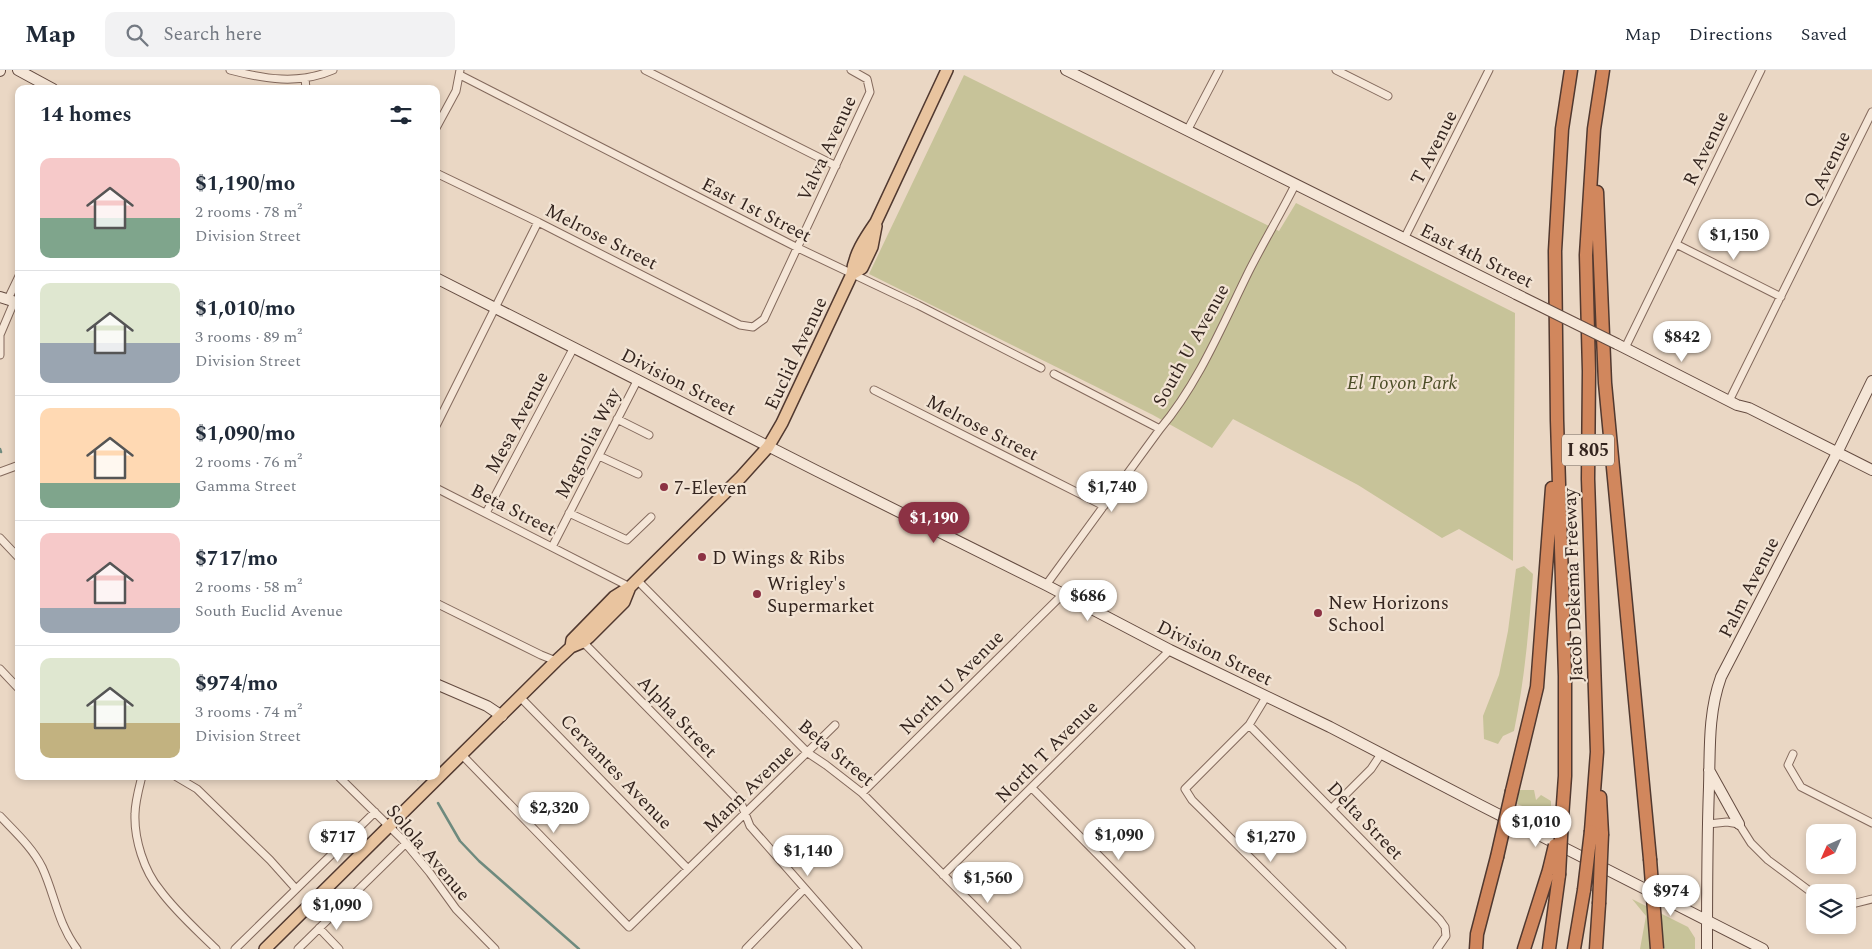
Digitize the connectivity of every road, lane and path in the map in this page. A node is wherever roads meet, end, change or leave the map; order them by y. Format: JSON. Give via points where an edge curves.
{"nodes":[{"id":1,"x":18,"y":70,"type":"edge"},
{"id":2,"x":230,"y":70,"type":"edge"},
{"id":3,"x":334,"y":70,"type":"edge"},
{"id":4,"x":645,"y":70,"type":"edge"},
{"id":5,"x":851,"y":70,"type":"edge"},
{"id":6,"x":947,"y":70,"type":"edge"},
{"id":7,"x":1066,"y":70,"type":"edge"},
{"id":8,"x":1218,"y":70,"type":"edge"},
{"id":9,"x":1336,"y":70,"type":"edge"},
{"id":10,"x":1489,"y":70,"type":"edge"},
{"id":11,"x":1571,"y":70,"type":"edge"},
{"id":12,"x":1604,"y":70,"type":"edge"},
{"id":13,"x":1761,"y":70,"type":"edge"},
{"id":14,"x":460,"y":73,"type":"edge"},
{"id":15,"x":305,"y":78,"type":"junction"},
{"id":16,"x":46,"y":85,"type":"edge"},
{"id":17,"x":306,"y":85,"type":"edge"},
{"id":18,"x":1388,"y":96,"type":"dead end"},
{"id":19,"x":1872,"y":112,"type":"edge"},
{"id":20,"x":440,"y":121,"type":"edge"},
{"id":21,"x":1187,"y":131,"type":"junction"},
{"id":22,"x":1593,"y":138,"type":"junction"},
{"id":23,"x":836,"y":166,"type":"junction"},
{"id":24,"x":440,"y":175,"type":"edge"},
{"id":25,"x":1296,"y":186,"type":"junction"},
{"id":26,"x":538,"y":222,"type":"junction"},
{"id":27,"x":1404,"y":239,"type":"junction"},
{"id":28,"x":1676,"y":244,"type":"junction"},
{"id":29,"x":798,"y":248,"type":"junction"},
{"id":30,"x":852,"y":274,"type":"junction"},
{"id":31,"x":440,"y":280,"type":"edge"},
{"id":32,"x":15,"y":287,"type":"edge"},
{"id":33,"x":1781,"y":297,"type":"junction"},
{"id":34,"x":10,"y":300,"type":"edge"},
{"id":35,"x":496,"y":307,"type":"junction"},
{"id":36,"x":752,"y":327,"type":"joint"},
{"id":37,"x":1621,"y":346,"type":"junction"},
{"id":38,"x":574,"y":347,"type":"junction"},
{"id":39,"x":0,"y":355,"type":"edge"},
{"id":40,"x":1041,"y":368,"type":"dead end"},
{"id":41,"x":1054,"y":374,"type":"dead end"},
{"id":42,"x":638,"y":380,"type":"junction"},
{"id":43,"x":1872,"y":381,"type":"edge"},
{"id":44,"x":874,"y":390,"type":"dead end"},
{"id":45,"x":1729,"y":401,"type":"junction"},
{"id":46,"x":440,"y":418,"type":"edge"},
{"id":47,"x":617,"y":419,"type":"junction"},
{"id":48,"x":1557,"y":420,"type":"junction"},
{"id":49,"x":1160,"y":428,"type":"junction"},
{"id":50,"x":649,"y":435,"type":"dead end"},
{"id":51,"x":768,"y":446,"type":"junction"},
{"id":52,"x":1837,"y":453,"type":"junction"},
{"id":53,"x":599,"y":456,"type":"junction"},
{"id":54,"x":15,"y":466,"type":"edge"},
{"id":55,"x":1872,"y":470,"type":"edge"},
{"id":56,"x":0,"y":472,"type":"edge"},
{"id":57,"x":638,"y":474,"type":"dead end"},
{"id":58,"x":440,"y":490,"type":"edge"},
{"id":59,"x":1104,"y":506,"type":"junction"},
{"id":60,"x":486,"y":513,"type":"junction"},
{"id":61,"x":570,"y":514,"type":"junction"},
{"id":62,"x":651,"y":517,"type":"dead end"},
{"id":63,"x":0,"y":538,"type":"edge"},
{"id":64,"x":552,"y":547,"type":"junction"},
{"id":65,"x":15,"y":554,"type":"edge"},
{"id":66,"x":633,"y":584,"type":"junction"},
{"id":67,"x":1046,"y":585,"type":"junction"},
{"id":68,"x":1063,"y":594,"type":"junction"},
{"id":69,"x":440,"y":605,"type":"edge"},
{"id":70,"x":583,"y":642,"type":"junction"},
{"id":71,"x":571,"y":647,"type":"junction"},
{"id":72,"x":1170,"y":650,"type":"junction"},
{"id":73,"x":556,"y":661,"type":"junction"},
{"id":74,"x":0,"y":669,"type":"edge"},
{"id":75,"x":15,"y":684,"type":"edge"},
{"id":76,"x":440,"y":686,"type":"edge"},
{"id":77,"x":520,"y":697,"type":"junction"},
{"id":78,"x":1266,"y":697,"type":"junction"},
{"id":79,"x":502,"y":716,"type":"junction"},
{"id":80,"x":835,"y":725,"type":"dead end"},
{"id":81,"x":1249,"y":725,"type":"junction"},
{"id":82,"x":808,"y":753,"type":"junction"},
{"id":83,"x":1381,"y":754,"type":"junction"},
{"id":84,"x":1793,"y":754,"type":"dead end"},
{"id":85,"x":462,"y":756,"type":"junction"},
{"id":86,"x":1709,"y":770,"type":"junction"},
{"id":87,"x":440,"y":777,"type":"edge"},
{"id":88,"x":141,"y":780,"type":"edge"},
{"id":89,"x":182,"y":780,"type":"edge"},
{"id":90,"x":342,"y":780,"type":"edge"},
{"id":91,"x":437,"y":780,"type":"edge"},
{"id":92,"x":1032,"y":788,"type":"junction"},
{"id":93,"x":862,"y":793,"type":"junction"},
{"id":94,"x":1332,"y":808,"type":"junction"},
{"id":95,"x":375,"y":812,"type":"junction"},
{"id":96,"x":745,"y":814,"type":"junction"},
{"id":97,"x":0,"y":816,"type":"edge"},
{"id":98,"x":1872,"y":823,"type":"edge"},
{"id":99,"x":1708,"y":824,"type":"junction"},
{"id":100,"x":1739,"y":824,"type":"junction"},
{"id":101,"x":389,"y":825,"type":"junction"},
{"id":102,"x":1596,"y":833,"type":"junction"},
{"id":103,"x":405,"y":844,"type":"junction"},
{"id":104,"x":688,"y":869,"type":"junction"},
{"id":105,"x":1554,"y":873,"type":"junction"},
{"id":106,"x":943,"y":875,"type":"junction"},
{"id":107,"x":296,"y":889,"type":"junction"},
{"id":108,"x":804,"y":889,"type":"junction"},
{"id":109,"x":1806,"y":889,"type":"edge"},
{"id":110,"x":1872,"y":898,"type":"edge"},
{"id":111,"x":1856,"y":903,"type":"edge"},
{"id":112,"x":1707,"y":921,"type":"junction"},
{"id":113,"x":319,"y":928,"type":"junction"},
{"id":114,"x":1439,"y":947,"type":"edge"},
{"id":115,"x":77,"y":949,"type":"edge"},
{"id":116,"x":216,"y":949,"type":"edge"},
{"id":117,"x":235,"y":949,"type":"edge"},
{"id":118,"x":265,"y":949,"type":"edge"},
{"id":119,"x":298,"y":949,"type":"edge"},
{"id":120,"x":340,"y":949,"type":"edge"},
{"id":121,"x":495,"y":949,"type":"edge"},
{"id":122,"x":746,"y":949,"type":"edge"},
{"id":123,"x":858,"y":949,"type":"edge"},
{"id":124,"x":1017,"y":949,"type":"edge"},
{"id":125,"x":1189,"y":949,"type":"edge"},
{"id":126,"x":1342,"y":949,"type":"edge"},
{"id":127,"x":1476,"y":949,"type":"edge"},
{"id":128,"x":1524,"y":949,"type":"edge"},
{"id":129,"x":1549,"y":949,"type":"edge"},
{"id":130,"x":1574,"y":949,"type":"edge"},
{"id":131,"x":1596,"y":949,"type":"edge"},
{"id":132,"x":1657,"y":949,"type":"edge"},
{"id":133,"x":1707,"y":949,"type":"edge"},
{"id":134,"x":1763,"y":949,"type":"edge"}],
"edges":[{"from":1,"to":16,"type":"street"},
{"from":2,"to":15,"type":"street","via":[[261,78]]},
{"from":3,"to":15,"type":"street"},
{"from":4,"to":23,"type":"street"},
{"from":5,"to":23,"type":"street","name":"Valva Avenue","via":[[867,80],[870,92]]},
{"from":6,"to":30,"type":"main road","name":"Euclid Avenue","via":[[876,222],[872,247],[865,263]]},
{"from":7,"to":21,"type":"street","name":"East 4th Street"},
{"from":8,"to":21,"type":"street"},
{"from":9,"to":18,"type":"street"},
{"from":10,"to":27,"type":"street","name":"T Avenue"},
{"from":11,"to":48,"type":"highway","name":"Jacob Dekema Freeway","number":"I 805","via":[[1562,129],[1555,251]]},
{"from":12,"to":22,"type":"highway","name":"Jacob Dekema Freeway","number":"I 805"},
{"from":13,"to":28,"type":"street","name":"R Avenue"},
{"from":14,"to":20,"type":"street","via":[[456,91]]},
{"from":14,"to":29,"type":"street","name":"East 1st Street"},
{"from":15,"to":17,"type":"street"},
{"from":19,"to":33,"type":"street","name":"Q Avenue"},
{"from":21,"to":25,"type":"street","name":"East 4th Street"},
{"from":22,"to":102,"type":"highway","name":"Jacob Dekema Freeway","number":"I 805","via":[[1586,255]]},
{"from":22,"to":132,"type":"highway","bridge":true,"via":[[1605,383]]},
{"from":23,"to":29,"type":"street","name":"Valva Avenue"},
{"from":24,"to":26,"type":"street","name":"Melrose Street"},
{"from":25,"to":27,"type":"street","name":"East 4th Street"},
{"from":25,"to":49,"type":"street","name":"South U Avenue","via":[[1176,410]]},
{"from":26,"to":35,"type":"street"},
{"from":26,"to":36,"type":"street","name":"Melrose Street","via":[[740,325]]},
{"from":27,"to":37,"type":"street","name":"East 4th Street","bridge":true},
{"from":28,"to":33,"type":"street"},
{"from":28,"to":37,"type":"street","name":"R Avenue"},
{"from":29,"to":30,"type":"street","name":"East 1st Street"},
{"from":29,"to":36,"type":"street","name":"Valva Avenue","via":[[764,319]]},
{"from":30,"to":40,"type":"street","name":"East 1st Street"},
{"from":30,"to":51,"type":"main road","name":"Euclid Avenue"},
{"from":31,"to":35,"type":"street","name":"Division Street"},
{"from":32,"to":34,"type":"street"},
{"from":33,"to":45,"type":"street","name":"Q Avenue"},
{"from":34,"to":39,"type":"street","via":[[0,335]]},
{"from":35,"to":38,"type":"street","name":"Division Street"},
{"from":35,"to":46,"type":"street"},
{"from":37,"to":45,"type":"street","name":"East 4th Street"},
{"from":38,"to":42,"type":"street","name":"Division Street"},
{"from":38,"to":60,"type":"street","name":"Mesa Avenue"},
{"from":41,"to":49,"type":"street"},
{"from":42,"to":47,"type":"street","name":"Magnolia Way"},
{"from":42,"to":51,"type":"street","name":"Division Street"},
{"from":43,"to":52,"type":"street","name":"Palm Avenue"},
{"from":44,"to":59,"type":"street","name":"Melrose Street"},
{"from":45,"to":52,"type":"street","name":"East 4th Street"},
{"from":47,"to":50,"type":"street"},
{"from":47,"to":53,"type":"street","name":"Magnolia Way"},
{"from":48,"to":105,"type":"highway","name":"Jacob Dekema Freeway","number":"I 805","bridge":true,"via":[[1565,776]]},
{"from":48,"to":127,"type":"highway","bridge":true,"via":[[1538,687]]},
{"from":49,"to":59,"type":"street","name":"South U Avenue"},
{"from":51,"to":66,"type":"main road","name":"Euclid Avenue"},
{"from":51,"to":67,"type":"street","name":"Division Street"},
{"from":52,"to":55,"type":"street","name":"East 4th Street"},
{"from":52,"to":86,"type":"street","name":"Palm Avenue","via":[[1721,677],[1711,719]]},
{"from":53,"to":57,"type":"street"},
{"from":53,"to":61,"type":"street","name":"Magnolia Way"},
{"from":54,"to":56,"type":"street"},
{"from":58,"to":60,"type":"street","name":"Beta Street"},
{"from":59,"to":67,"type":"street","name":"South U Avenue"},
{"from":60,"to":64,"type":"street","name":"Beta Street"},
{"from":61,"to":62,"type":"street","via":[[627,540]]},
{"from":61,"to":64,"type":"street","name":"Magnolia Way"},
{"from":63,"to":65,"type":"street"},
{"from":64,"to":66,"type":"street","name":"Beta Street"},
{"from":66,"to":70,"type":"main road","via":[[624,602]]},
{"from":66,"to":71,"type":"main road","via":[[614,597],[581,630],[572,640]]},
{"from":66,"to":82,"type":"street","name":"Beta Street"},
{"from":67,"to":68,"type":"street","name":"Division Street"},
{"from":68,"to":72,"type":"street","name":"Division Street"},
{"from":68,"to":93,"type":"street","name":"North U Avenue"},
{"from":69,"to":73,"type":"street"},
{"from":70,"to":71,"type":"main road"},
{"from":70,"to":96,"type":"street","name":"Alpha Street","via":[[741,803]]},
{"from":71,"to":73,"type":"main road"},
{"from":72,"to":78,"type":"street","name":"Division Street"},
{"from":72,"to":92,"type":"street","name":"North T Avenue"},
{"from":73,"to":77,"type":"main road"},
{"from":74,"to":75,"type":"street"},
{"from":76,"to":79,"type":"street"},
{"from":77,"to":79,"type":"main road"},
{"from":77,"to":104,"type":"street","name":"Cervantes Avenue"},
{"from":78,"to":81,"type":"street"},
{"from":78,"to":83,"type":"street","name":"Division Street"},
{"from":79,"to":85,"type":"main road"},
{"from":80,"to":82,"type":"street","name":"Mann Avenue"},
{"from":81,"to":94,"type":"street","name":"Delta Street"},
{"from":81,"to":126,"type":"street","via":[[1185,789],[1192,800]]},
{"from":82,"to":93,"type":"street","name":"Beta Street"},
{"from":82,"to":96,"type":"street","name":"Mann Avenue"},
{"from":83,"to":94,"type":"street","via":[[1371,769]]},
{"from":83,"to":112,"type":"street","name":"Division Street"},
{"from":84,"to":98,"type":"street","via":[[1788,765],[1801,787]]},
{"from":85,"to":87,"type":"main road"},
{"from":85,"to":104,"type":"street","name":"Mann Avenue","via":[[629,927]]},
{"from":86,"to":99,"type":"street","name":"Palm Avenue"},
{"from":86,"to":100,"type":"street"},
{"from":88,"to":116,"type":"street","via":[[134,813],[148,872],[164,895]]},
{"from":89,"to":107,"type":"street","via":[[197,789]]},
{"from":90,"to":95,"type":"street","name":"Solola Avenue"},
{"from":91,"to":101,"type":"main road"},
{"from":92,"to":106,"type":"street","name":"North T Avenue"},
{"from":92,"to":125,"type":"street"},
{"from":93,"to":106,"type":"street","name":"Beta Street"},
{"from":94,"to":114,"type":"street","name":"Delta Street","via":[[1440,920],[1446,936]]},
{"from":95,"to":101,"type":"street","name":"Solola Avenue"},
{"from":95,"to":107,"type":"street"},
{"from":96,"to":104,"type":"street","name":"Mann Avenue"},
{"from":96,"to":108,"type":"street","name":"Alpha Street","via":[[750,826]]},
{"from":97,"to":115,"type":"street","via":[[31,849],[42,868],[60,920]]},
{"from":99,"to":100,"type":"street"},
{"from":99,"to":112,"type":"street","name":"Palm Avenue"},
{"from":100,"to":109,"type":"street","via":[[1751,843],[1768,860]]},
{"from":101,"to":103,"type":"street","name":"Solola Avenue"},
{"from":101,"to":118,"type":"main road"},
{"from":102,"to":130,"type":"highway","name":"Jacob Dekema Freeway","number":"I 805","bridge":true},
{"from":102,"to":131,"type":"highway","bridge":true,"via":[[1599,904]]},
{"from":103,"to":113,"type":"street"},
{"from":103,"to":121,"type":"street","name":"Solola Avenue","via":[[456,909]]},
{"from":105,"to":128,"type":"highway"},
{"from":105,"to":129,"type":"highway"},
{"from":106,"to":124,"type":"street","name":"Beta Street"},
{"from":107,"to":117,"type":"street"},
{"from":108,"to":122,"type":"street"},
{"from":108,"to":123,"type":"street","name":"Alpha Street"},
{"from":110,"to":111,"type":"street"},
{"from":112,"to":133,"type":"street","name":"Palm Avenue"},
{"from":112,"to":134,"type":"street","name":"Division Street"},
{"from":113,"to":119,"type":"street"},
{"from":113,"to":120,"type":"street"}]}
